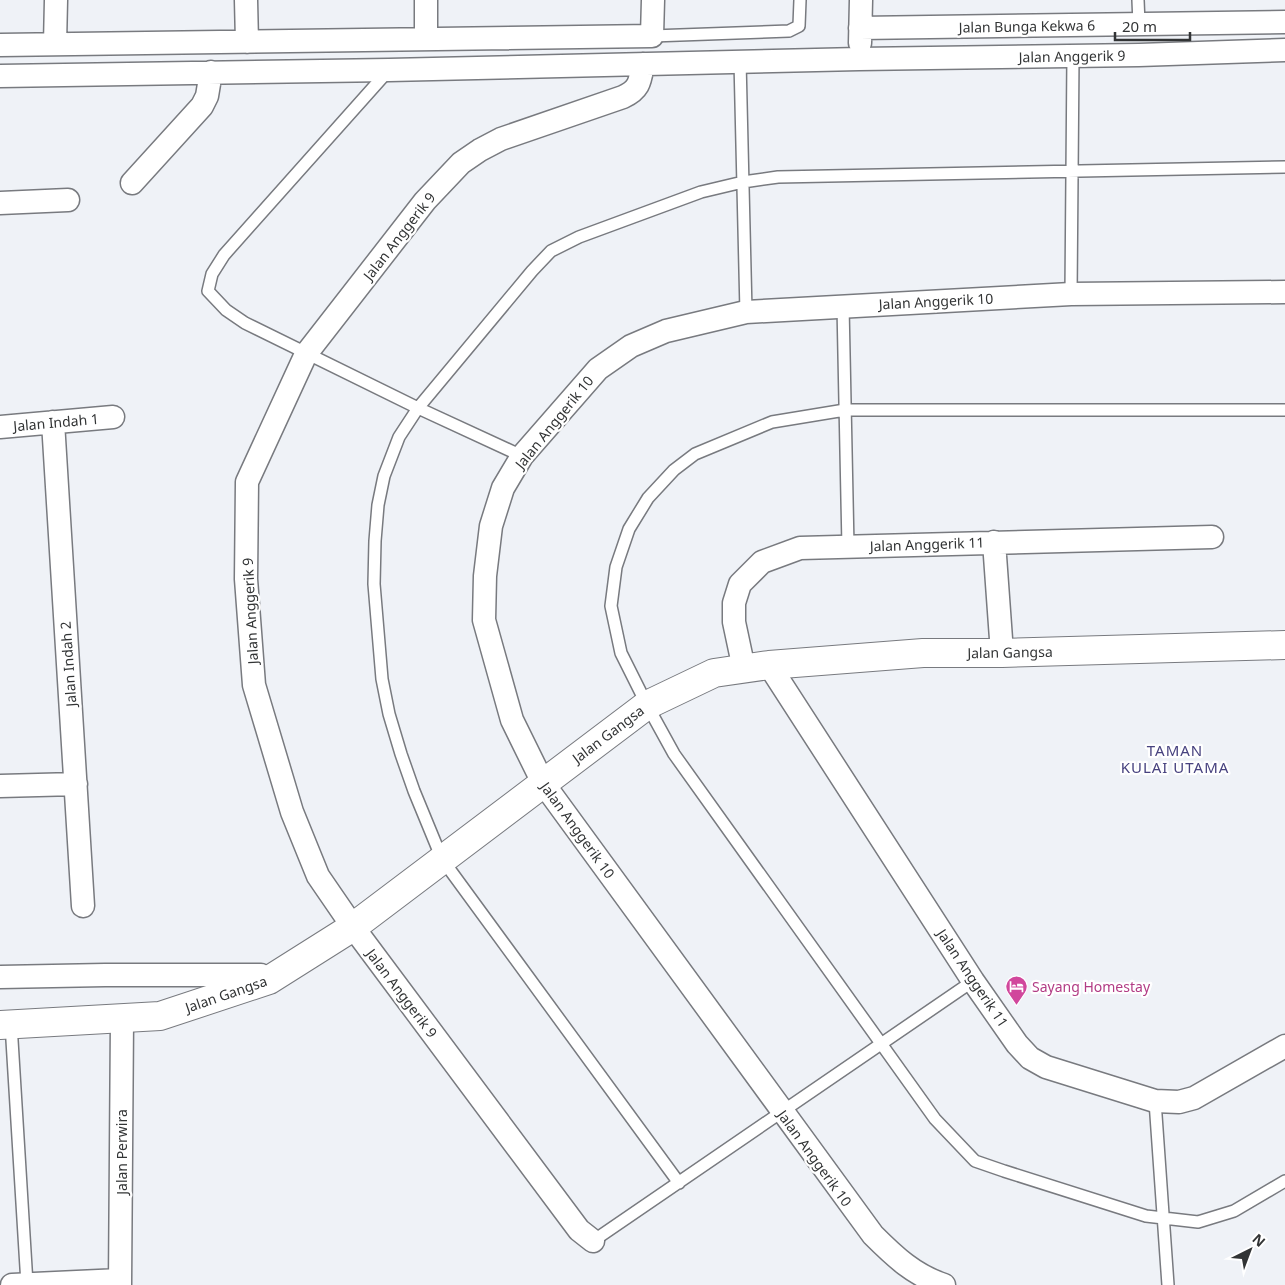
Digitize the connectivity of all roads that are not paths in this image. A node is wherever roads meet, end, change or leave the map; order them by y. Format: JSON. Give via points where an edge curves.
{"nodes":[{"id":1,"x":56,"y":0,"type":"edge"},
{"id":2,"x":246,"y":0,"type":"edge"},
{"id":3,"x":426,"y":0,"type":"edge"},
{"id":4,"x":653,"y":0,"type":"edge"},
{"id":5,"x":800,"y":0,"type":"edge"},
{"id":6,"x":860,"y":0,"type":"edge"},
{"id":7,"x":1138,"y":0,"type":"edge"},
{"id":8,"x":1285,"y":22,"type":"edge"},
{"id":9,"x":1139,"y":24,"type":"junction"},
{"id":10,"x":860,"y":28,"type":"junction"},
{"id":11,"x":652,"y":36,"type":"junction"},
{"id":12,"x":426,"y":39,"type":"junction"},
{"id":13,"x":248,"y":42,"type":"junction"},
{"id":14,"x":55,"y":44,"type":"junction"},
{"id":15,"x":0,"y":45,"type":"edge"},
{"id":16,"x":1285,"y":50,"type":"edge"},
{"id":17,"x":1074,"y":56,"type":"junction"},
{"id":18,"x":859,"y":59,"type":"junction"},
{"id":19,"x":740,"y":61,"type":"junction"},
{"id":20,"x":644,"y":64,"type":"junction"},
{"id":21,"x":389,"y":70,"type":"junction"},
{"id":22,"x":211,"y":72,"type":"junction"},
{"id":23,"x":0,"y":76,"type":"edge"},
{"id":24,"x":1285,"y":167,"type":"edge"},
{"id":25,"x":1072,"y":170,"type":"junction"},
{"id":26,"x":743,"y":182,"type":"junction"},
{"id":27,"x":132,"y":183,"type":"dead end"},
{"id":28,"x":68,"y":200,"type":"dead end"},
{"id":29,"x":0,"y":204,"type":"edge"},
{"id":30,"x":1285,"y":292,"type":"edge"},
{"id":31,"x":1071,"y":294,"type":"junction"},
{"id":32,"x":843,"y":306,"type":"junction"},
{"id":33,"x":746,"y":312,"type":"junction"},
{"id":34,"x":306,"y":354,"type":"junction"},
{"id":35,"x":418,"y":408,"type":"junction"},
{"id":36,"x":845,"y":410,"type":"junction"},
{"id":37,"x":1285,"y":410,"type":"edge"},
{"id":38,"x":113,"y":416,"type":"dead end"},
{"id":39,"x":53,"y":422,"type":"junction"},
{"id":40,"x":0,"y":426,"type":"edge"},
{"id":41,"x":522,"y":456,"type":"junction"},
{"id":42,"x":1212,"y":537,"type":"dead end"},
{"id":43,"x":994,"y":542,"type":"junction"},
{"id":44,"x":848,"y":547,"type":"junction"},
{"id":45,"x":1285,"y":645,"type":"edge"},
{"id":46,"x":1002,"y":653,"type":"junction"},
{"id":47,"x":756,"y":667,"type":"junction"},
{"id":48,"x":646,"y":705,"type":"junction"},
{"id":49,"x":543,"y":783,"type":"junction"},
{"id":50,"x":76,"y":784,"type":"junction"},
{"id":51,"x":0,"y":786,"type":"edge"},
{"id":52,"x":442,"y":859,"type":"junction"},
{"id":53,"x":83,"y":906,"type":"dead end"},
{"id":54,"x":353,"y":927,"type":"junction"},
{"id":55,"x":0,"y":978,"type":"edge"},
{"id":56,"x":269,"y":980,"type":"junction"},
{"id":57,"x":973,"y":981,"type":"junction"},
{"id":58,"x":122,"y":1019,"type":"junction"},
{"id":59,"x":5,"y":1024,"type":"edge"},
{"id":60,"x":881,"y":1044,"type":"junction"},
{"id":61,"x":1285,"y":1046,"type":"edge"},
{"id":62,"x":1156,"y":1101,"type":"junction"},
{"id":63,"x":782,"y":1112,"type":"junction"},
{"id":64,"x":1285,"y":1181,"type":"edge"},
{"id":65,"x":679,"y":1183,"type":"junction"},
{"id":66,"x":1164,"y":1217,"type":"junction"},
{"id":67,"x":593,"y":1241,"type":"joint"},
{"id":68,"x":120,"y":1282,"type":"edge"},
{"id":69,"x":19,"y":1285,"type":"edge"},
{"id":70,"x":944,"y":1285,"type":"edge"},
{"id":71,"x":1168,"y":1285,"type":"edge"}],
"edges":[{"from":1,"to":14,"type":"street"},
{"from":2,"to":13,"type":"street"},
{"from":3,"to":12,"type":"street"},
{"from":4,"to":11,"type":"street"},
{"from":5,"to":11,"type":"lane","via":[[799,26],[789,31]]},
{"from":6,"to":10,"type":"street"},
{"from":7,"to":9,"type":"lane"},
{"from":8,"to":9,"type":"street","name":"Jalan Bunga Kekwa 6"},
{"from":9,"to":10,"type":"street","name":"Jalan Bunga Kekwa 6"},
{"from":10,"to":18,"type":"street"},
{"from":11,"to":12,"type":"street"},
{"from":12,"to":13,"type":"street"},
{"from":13,"to":14,"type":"street"},
{"from":14,"to":15,"type":"street"},
{"from":16,"to":17,"type":"street","name":"Jalan Anggerik 9"},
{"from":17,"to":18,"type":"street","name":"Jalan Anggerik 9"},
{"from":17,"to":25,"type":"lane"},
{"from":18,"to":19,"type":"street","name":"Jalan Anggerik 9"},
{"from":19,"to":20,"type":"street","name":"Jalan Anggerik 9"},
{"from":19,"to":26,"type":"lane"},
{"from":20,"to":21,"type":"street","name":"Jalan Anggerik 9"},
{"from":20,"to":34,"type":"street","name":"Jalan Anggerik 9","via":[[640,84],[623,98],[501,139],[461,163],[425,201]]},
{"from":21,"to":22,"type":"street","name":"Jalan Anggerik 9"},
{"from":21,"to":34,"type":"lane","via":[[224,256],[212,274],[208,291],[226,310],[245,324]]},
{"from":22,"to":23,"type":"street","name":"Jalan Anggerik 9"},
{"from":22,"to":27,"type":"street","via":[[202,106]]},
{"from":24,"to":25,"type":"lane"},
{"from":25,"to":26,"type":"lane","via":[[778,177]]},
{"from":25,"to":31,"type":"lane"},
{"from":26,"to":33,"type":"lane"},
{"from":26,"to":35,"type":"lane","via":[[701,192],[579,237],[551,251]]},
{"from":28,"to":29,"type":"street"},
{"from":30,"to":31,"type":"street","name":"Jalan Anggerik 10"},
{"from":31,"to":32,"type":"street","name":"Jalan Anggerik 10"},
{"from":32,"to":33,"type":"street","name":"Jalan Anggerik 10"},
{"from":32,"to":36,"type":"lane"},
{"from":33,"to":41,"type":"street","name":"Jalan Anggerik 10","via":[[666,331],[631,346],[598,369]]},
{"from":34,"to":35,"type":"lane"},
{"from":34,"to":54,"type":"street","name":"Jalan Anggerik 9","via":[[247,482],[246,580],[254,685],[292,812],[318,876]]},
{"from":35,"to":41,"type":"lane"},
{"from":35,"to":52,"type":"lane","via":[[399,437],[384,476],[377,523],[374,584],[382,679],[389,714],[414,791]]},
{"from":36,"to":37,"type":"lane"},
{"from":36,"to":44,"type":"lane"},
{"from":36,"to":48,"type":"lane","via":[[772,422],[694,454],[648,498],[629,529],[616,567],[611,606],[621,653]]},
{"from":38,"to":39,"type":"street","name":"Jalan Indah 1"},
{"from":39,"to":40,"type":"street","name":"Jalan Indah 1"},
{"from":39,"to":50,"type":"street","name":"Jalan Indah 2"},
{"from":41,"to":49,"type":"street","name":"Jalan Anggerik 10","via":[[504,488],[491,526],[484,620],[512,720]]},
{"from":42,"to":43,"type":"street","name":"Jalan Anggerik 11"},
{"from":43,"to":44,"type":"street","name":"Jalan Anggerik 11"},
{"from":43,"to":46,"type":"street"},
{"from":44,"to":47,"type":"street","name":"Jalan Anggerik 11","via":[[800,548],[762,562],[740,584],[734,603],[734,622]]},
{"from":45,"to":46,"type":"street","name":"Jalan Gangsa"},
{"from":46,"to":47,"type":"street","name":"Jalan Gangsa","via":[[923,653]]},
{"from":47,"to":48,"type":"street","name":"Jalan Gangsa","via":[[714,673]]},
{"from":47,"to":57,"type":"street","name":"Jalan Anggerik 11"},
{"from":48,"to":49,"type":"street","name":"Jalan Gangsa"},
{"from":48,"to":60,"type":"lane","via":[[674,754]]},
{"from":49,"to":52,"type":"street","name":"Jalan Gangsa"},
{"from":49,"to":63,"type":"street","name":"Jalan Anggerik 10"},
{"from":50,"to":51,"type":"street"},
{"from":50,"to":53,"type":"street","name":"Jalan Indah 2"},
{"from":52,"to":54,"type":"street","name":"Jalan Gangsa"},
{"from":52,"to":65,"type":"lane"},
{"from":54,"to":56,"type":"street","name":"Jalan Gangsa"},
{"from":54,"to":67,"type":"street","name":"Jalan Anggerik 9","via":[[579,1230]]},
{"from":55,"to":56,"type":"street","via":[[252,975]]},
{"from":56,"to":58,"type":"street","name":"Jalan Gangsa","via":[[160,1016]]},
{"from":57,"to":60,"type":"lane"},
{"from":57,"to":62,"type":"street","name":"Jalan Anggerik 11","via":[[1030,1058],[1046,1067]]},
{"from":58,"to":59,"type":"street","name":"Jalan Gangsa"},
{"from":58,"to":68,"type":"street","name":"Jalan Perwira"},
{"from":59,"to":69,"type":"lane"},
{"from":60,"to":63,"type":"lane"},
{"from":60,"to":66,"type":"lane","via":[[935,1119],[975,1161],[1146,1216]]},
{"from":61,"to":62,"type":"street","name":"Jalan Anggerik 11","via":[[1194,1098],[1179,1102]]},
{"from":62,"to":66,"type":"lane"},
{"from":63,"to":65,"type":"lane"},
{"from":63,"to":70,"type":"street","name":"Jalan Anggerik 10","via":[[872,1235],[898,1261]]},
{"from":64,"to":66,"type":"lane","via":[[1234,1211],[1198,1222]]},
{"from":65,"to":67,"type":"lane"},
{"from":66,"to":71,"type":"lane"},
{"from":68,"to":69,"type":"street"}]}
